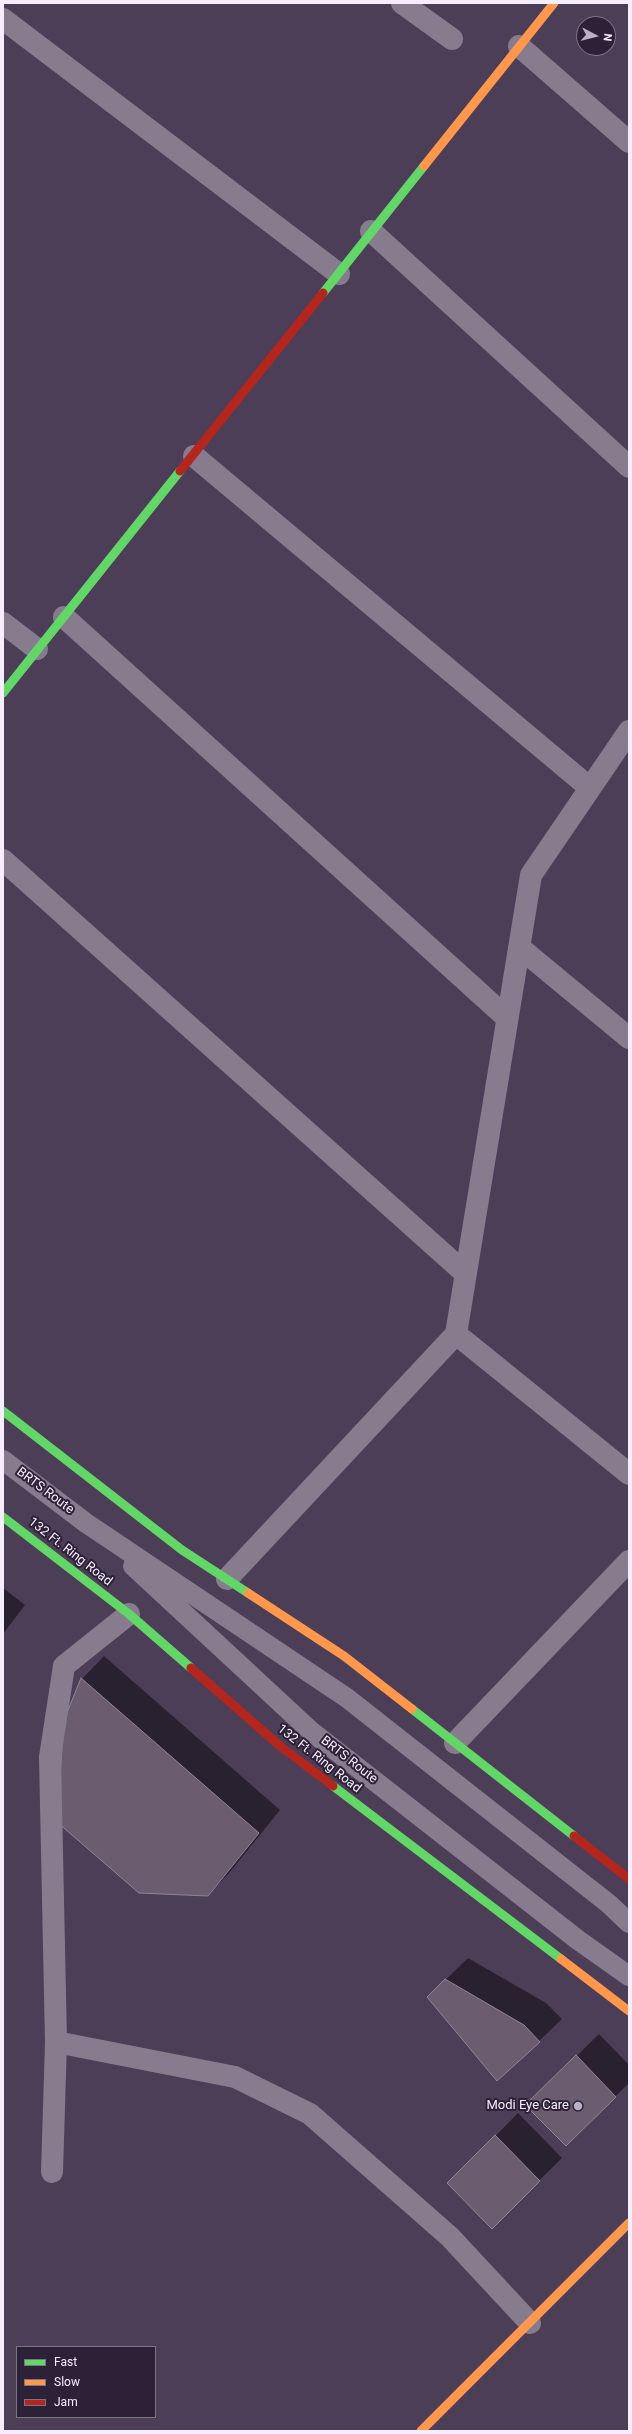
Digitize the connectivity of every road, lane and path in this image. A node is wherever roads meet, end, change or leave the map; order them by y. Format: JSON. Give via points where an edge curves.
{"nodes":[{"id":1,"x":12,"y":3,"type":"edge"},
{"id":2,"x":402,"y":3,"type":"edge"},
{"id":3,"x":554,"y":3,"type":"edge"},
{"id":4,"x":3,"y":14,"type":"edge"},
{"id":5,"x":3,"y":18,"type":"edge"},
{"id":6,"x":452,"y":39,"type":"dead end"},
{"id":7,"x":519,"y":46,"type":"junction"},
{"id":8,"x":629,"y":142,"type":"edge"},
{"id":9,"x":372,"y":231,"type":"junction"},
{"id":10,"x":339,"y":274,"type":"junction"},
{"id":11,"x":194,"y":456,"type":"junction"},
{"id":12,"x":629,"y":467,"type":"edge"},
{"id":13,"x":64,"y":616,"type":"junction"},
{"id":14,"x":3,"y":624,"type":"edge"},
{"id":15,"x":37,"y":649,"type":"junction"},
{"id":16,"x":3,"y":693,"type":"edge"},
{"id":17,"x":629,"y":731,"type":"edge"},
{"id":18,"x":590,"y":788,"type":"junction"},
{"id":19,"x":3,"y":860,"type":"edge"},
{"id":20,"x":518,"y":947,"type":"junction"},
{"id":21,"x":507,"y":1018,"type":"junction"},
{"id":22,"x":629,"y":1038,"type":"edge"},
{"id":23,"x":466,"y":1274,"type":"junction"},
{"id":24,"x":456,"y":1334,"type":"junction"},
{"id":25,"x":3,"y":1411,"type":"edge"},
{"id":26,"x":3,"y":1460,"type":"edge"},
{"id":27,"x":629,"y":1474,"type":"edge"},
{"id":28,"x":3,"y":1517,"type":"edge"},
{"id":29,"x":86,"y":1523,"type":"junction"},
{"id":30,"x":629,"y":1561,"type":"edge"},
{"id":31,"x":227,"y":1580,"type":"junction"},
{"id":32,"x":129,"y":1614,"type":"junction"},
{"id":33,"x":455,"y":1743,"type":"junction"},
{"id":34,"x":629,"y":1879,"type":"edge"},
{"id":35,"x":629,"y":1923,"type":"edge"},
{"id":36,"x":629,"y":1976,"type":"edge"},
{"id":37,"x":629,"y":2010,"type":"edge"},
{"id":38,"x":56,"y":2042,"type":"junction"},
{"id":39,"x":52,"y":2172,"type":"dead end"},
{"id":40,"x":629,"y":2222,"type":"edge"},
{"id":41,"x":530,"y":2323,"type":"junction"},
{"id":42,"x":421,"y":2431,"type":"edge"}],
"edges":[{"from":1,"to":4,"type":"street"},
{"from":2,"to":6,"type":"street"},
{"from":3,"to":7,"type":"main road"},
{"from":5,"to":10,"type":"street"},
{"from":7,"to":8,"type":"street"},
{"from":7,"to":9,"type":"main road"},
{"from":9,"to":10,"type":"main road"},
{"from":9,"to":12,"type":"street"},
{"from":10,"to":11,"type":"main road"},
{"from":11,"to":13,"type":"main road"},
{"from":11,"to":18,"type":"street"},
{"from":13,"to":15,"type":"main road"},
{"from":13,"to":21,"type":"street"},
{"from":14,"to":15,"type":"street"},
{"from":15,"to":16,"type":"main road"},
{"from":17,"to":18,"type":"street"},
{"from":18,"to":20,"type":"street","via":[[531,875]]},
{"from":19,"to":23,"type":"street"},
{"from":20,"to":21,"type":"street"},
{"from":20,"to":22,"type":"street"},
{"from":21,"to":23,"type":"street"},
{"from":23,"to":24,"type":"street"},
{"from":24,"to":27,"type":"street"},
{"from":24,"to":31,"type":"street"},
{"from":25,"to":31,"type":"main road","via":[[182,1550]]},
{"from":26,"to":29,"type":"lane","name":"BRTS Route"},
{"from":28,"to":32,"type":"main road","name":"132 Ft. Ring Road"},
{"from":29,"to":35,"type":"lane","name":"BRTS Route","via":[[347,1698]]},
{"from":29,"to":36,"type":"lane","name":"BRTS Route","via":[[312,1732],[578,1940]]},
{"from":30,"to":33,"type":"street"},
{"from":31,"to":33,"type":"main road","via":[[344,1656]]},
{"from":32,"to":37,"type":"main road","name":"132 Ft. Ring Road","via":[[280,1746]]},
{"from":32,"to":38,"type":"street","via":[[64,1666],[50,1757]]},
{"from":33,"to":34,"type":"main road"},
{"from":38,"to":39,"type":"street"},
{"from":38,"to":41,"type":"street","via":[[235,2077],[310,2114],[450,2237]]},
{"from":40,"to":41,"type":"main road"},
{"from":41,"to":42,"type":"main road"}]}
